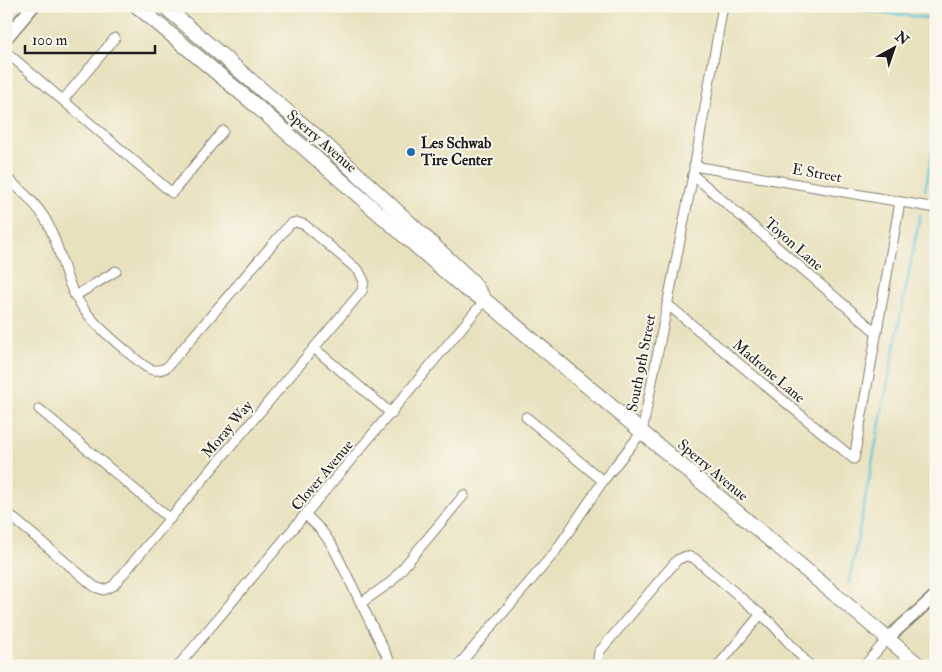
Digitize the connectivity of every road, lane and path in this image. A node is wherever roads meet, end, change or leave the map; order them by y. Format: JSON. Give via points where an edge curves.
{"nodes":[{"id":1,"x":33,"y":6,"type":"edge"},
{"id":2,"x":137,"y":6,"type":"edge"},
{"id":3,"x":164,"y":6,"type":"edge"},
{"id":4,"x":723,"y":6,"type":"edge"},
{"id":5,"x":6,"y":38,"type":"edge"},
{"id":6,"x":115,"y":38,"type":"dead end"},
{"id":7,"x":6,"y":52,"type":"edge"},
{"id":8,"x":63,"y":100,"type":"junction"},
{"id":9,"x":223,"y":131,"type":"dead end"},
{"id":10,"x":694,"y":171,"type":"junction"},
{"id":11,"x":6,"y":177,"type":"edge"},
{"id":12,"x":900,"y":202,"type":"junction"},
{"id":13,"x":936,"y":208,"type":"edge"},
{"id":14,"x":116,"y":271,"type":"dead end"},
{"id":15,"x":75,"y":296,"type":"junction"},
{"id":16,"x":485,"y":300,"type":"junction"},
{"id":17,"x":667,"y":304,"type":"junction"},
{"id":18,"x":877,"y":333,"type":"junction"},
{"id":19,"x":314,"y":348,"type":"junction"},
{"id":20,"x":39,"y":409,"type":"dead end"},
{"id":21,"x":392,"y":414,"type":"junction"},
{"id":22,"x":526,"y":417,"type":"dead end"},
{"id":23,"x":642,"y":432,"type":"junction"},
{"id":24,"x":603,"y":481,"type":"junction"},
{"id":25,"x":464,"y":495,"type":"dead end"},
{"id":26,"x":6,"y":512,"type":"edge"},
{"id":27,"x":306,"y":515,"type":"junction"},
{"id":28,"x":170,"y":519,"type":"junction"},
{"id":29,"x":936,"y":595,"type":"edge"},
{"id":30,"x":361,"y":603,"type":"junction"},
{"id":31,"x":761,"y":614,"type":"junction"},
{"id":32,"x":888,"y":638,"type":"junction"},
{"id":33,"x":178,"y":666,"type":"edge"},
{"id":34,"x":392,"y":666,"type":"edge"},
{"id":35,"x":458,"y":666,"type":"edge"},
{"id":36,"x":596,"y":666,"type":"edge"},
{"id":37,"x":718,"y":666,"type":"edge"},
{"id":38,"x":810,"y":666,"type":"edge"},
{"id":39,"x":864,"y":666,"type":"edge"},
{"id":40,"x":920,"y":666,"type":"edge"}],
"edges":[{"from":1,"to":5,"type":"main road"},
{"from":2,"to":16,"type":"main road","name":"Sperry Avenue","via":[[464,288]]},
{"from":3,"to":16,"type":"main road","name":"Sperry Avenue","via":[[353,169],[472,281]]},
{"from":4,"to":10,"type":"street","name":"South 9th Street"},
{"from":6,"to":8,"type":"street"},
{"from":7,"to":8,"type":"street"},
{"from":8,"to":9,"type":"street","via":[[172,193]]},
{"from":10,"to":12,"type":"street","name":"E Street"},
{"from":10,"to":17,"type":"street","name":"South 9th Street"},
{"from":10,"to":18,"type":"street","name":"Toyon Lane"},
{"from":11,"to":15,"type":"street","via":[[46,221]]},
{"from":12,"to":13,"type":"street","name":"E Street"},
{"from":12,"to":18,"type":"street"},
{"from":14,"to":15,"type":"street"},
{"from":15,"to":19,"type":"street","name":"Moray Way","via":[[98,327],[150,370],[156,371],[167,367],[285,228],[300,223],[359,271],[364,281],[362,291]]},
{"from":16,"to":21,"type":"street","name":"Clover Avenue"},
{"from":16,"to":23,"type":"main road","name":"Sperry Avenue"},
{"from":17,"to":18,"type":"street","name":"Madrone Lane","via":[[854,459]]},
{"from":17,"to":23,"type":"street","name":"South 9th Street"},
{"from":19,"to":21,"type":"street"},
{"from":19,"to":28,"type":"street","name":"Moray Way"},
{"from":20,"to":28,"type":"street"},
{"from":21,"to":27,"type":"street","name":"Clover Avenue"},
{"from":22,"to":24,"type":"street"},
{"from":23,"to":24,"type":"street","name":"South 9th Street"},
{"from":23,"to":32,"type":"main road","name":"Sperry Avenue"},
{"from":24,"to":35,"type":"street","name":"South 9th Street","via":[[554,552]]},
{"from":25,"to":30,"type":"street","via":[[391,582]]},
{"from":26,"to":28,"type":"street","name":"Moray Way","via":[[95,587],[104,590],[113,586]]},
{"from":27,"to":30,"type":"street","via":[[332,545]]},
{"from":27,"to":33,"type":"street","name":"Clover Avenue"},
{"from":29,"to":32,"type":"street"},
{"from":30,"to":34,"type":"street"},
{"from":31,"to":36,"type":"street","via":[[694,558],[686,556],[677,560],[599,652]]},
{"from":31,"to":37,"type":"street"},
{"from":31,"to":38,"type":"street"},
{"from":32,"to":39,"type":"street"},
{"from":32,"to":40,"type":"main road","name":"Sperry Avenue"}]}
